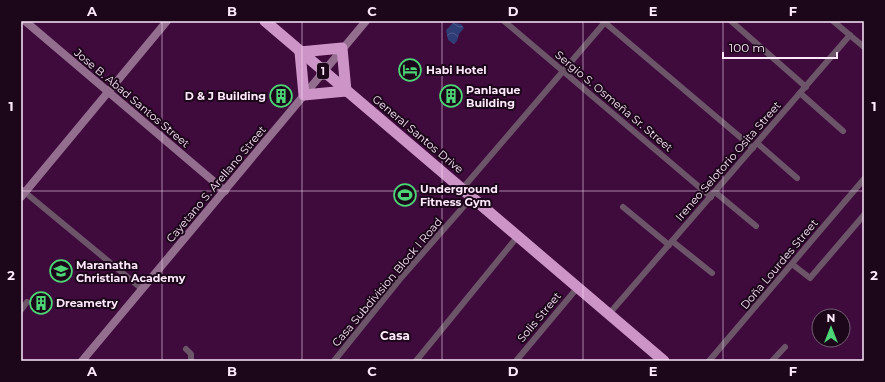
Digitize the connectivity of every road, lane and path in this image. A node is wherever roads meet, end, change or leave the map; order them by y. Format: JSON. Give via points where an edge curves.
{"nodes":[{"id":1,"x":25,"y":21,"type":"edge"},
{"id":2,"x":167,"y":21,"type":"edge"},
{"id":3,"x":265,"y":21,"type":"edge"},
{"id":4,"x":366,"y":21,"type":"edge"},
{"id":5,"x":504,"y":21,"type":"edge"},
{"id":6,"x":731,"y":21,"type":"edge"},
{"id":7,"x":833,"y":21,"type":"edge"},
{"id":8,"x":604,"y":22,"type":"edge"},
{"id":9,"x":850,"y":35,"type":"junction"},
{"id":10,"x":864,"y":47,"type":"edge"},
{"id":11,"x":342,"y":48,"type":"junction"},
{"id":12,"x":300,"y":52,"type":"junction"},
{"id":13,"x":323,"y":71,"type":"junction"},
{"id":14,"x":563,"y":71,"type":"junction"},
{"id":15,"x":806,"y":86,"type":"junction"},
{"id":16,"x":346,"y":91,"type":"junction"},
{"id":17,"x":108,"y":92,"type":"junction"},
{"id":18,"x":800,"y":93,"type":"junction"},
{"id":19,"x":304,"y":95,"type":"junction"},
{"id":20,"x":843,"y":131,"type":"dead end"},
{"id":21,"x":755,"y":146,"type":"junction"},
{"id":22,"x":796,"y":178,"type":"dead end"},
{"id":23,"x":864,"y":179,"type":"edge"},
{"id":24,"x":462,"y":189,"type":"junction"},
{"id":25,"x":225,"y":192,"type":"junction"},
{"id":26,"x":715,"y":192,"type":"junction"},
{"id":27,"x":22,"y":193,"type":"edge"},
{"id":28,"x":472,"y":197,"type":"junction"},
{"id":29,"x":710,"y":197,"type":"junction"},
{"id":30,"x":623,"y":208,"type":"dead end"},
{"id":31,"x":864,"y":215,"type":"edge"},
{"id":32,"x":756,"y":226,"type":"dead end"},
{"id":33,"x":518,"y":236,"type":"junction"},
{"id":34,"x":671,"y":243,"type":"junction"},
{"id":35,"x":792,"y":264,"type":"junction"},
{"id":36,"x":712,"y":273,"type":"dead end"},
{"id":37,"x":578,"y":287,"type":"junction"},
{"id":38,"x":142,"y":289,"type":"junction"},
{"id":39,"x":27,"y":302,"type":"dead end"},
{"id":40,"x":21,"y":310,"type":"edge"},
{"id":41,"x":610,"y":314,"type":"junction"},
{"id":42,"x":785,"y":347,"type":"dead end"},
{"id":43,"x":186,"y":349,"type":"dead end"},
{"id":44,"x":82,"y":361,"type":"edge"},
{"id":45,"x":191,"y":361,"type":"edge"},
{"id":46,"x":334,"y":361,"type":"edge"},
{"id":47,"x":416,"y":361,"type":"edge"},
{"id":48,"x":516,"y":361,"type":"edge"},
{"id":49,"x":664,"y":361,"type":"edge"},
{"id":50,"x":709,"y":361,"type":"edge"},
{"id":51,"x":772,"y":361,"type":"edge"}],
"edges":[{"from":1,"to":17,"type":"street","name":"Jose B. Abad Santos Street"},
{"from":2,"to":17,"type":"street"},
{"from":3,"to":12,"type":"highway","name":"General Santos Drive","number":"1"},
{"from":4,"to":11,"type":"street","name":"Cayetano S. Arellano Street"},
{"from":5,"to":14,"type":"street","name":"Sergio S. Osmeña Sr. Street"},
{"from":6,"to":15,"type":"street"},
{"from":7,"to":9,"type":"street"},
{"from":8,"to":14,"type":"street"},
{"from":8,"to":21,"type":"street"},
{"from":9,"to":10,"type":"street"},
{"from":9,"to":15,"type":"street","name":"Ireneo Selotorio Osita Street"},
{"from":11,"to":12,"type":"highway"},
{"from":11,"to":13,"type":"street","name":"Cayetano S. Arellano Street"},
{"from":11,"to":16,"type":"highway"},
{"from":12,"to":13,"type":"highway","name":"General Santos Drive","number":"1"},
{"from":12,"to":19,"type":"highway"},
{"from":13,"to":16,"type":"highway","name":"General Santos Drive","number":"1"},
{"from":13,"to":19,"type":"street","name":"Cayetano S. Arellano Street"},
{"from":14,"to":24,"type":"street"},
{"from":14,"to":29,"type":"street","name":"Sergio S. Osmeña Sr. Street"},
{"from":15,"to":18,"type":"street","name":"Ireneo Selotorio Osita Street"},
{"from":16,"to":19,"type":"highway"},
{"from":16,"to":24,"type":"highway","name":"General Santos Drive","number":"1"},
{"from":17,"to":25,"type":"street","name":"Jose B. Abad Santos Street"},
{"from":17,"to":27,"type":"street"},
{"from":18,"to":20,"type":"street"},
{"from":18,"to":21,"type":"street","name":"Ireneo Selotorio Osita Street"},
{"from":19,"to":25,"type":"street","name":"Cayetano S. Arellano Street"},
{"from":21,"to":22,"type":"street"},
{"from":21,"to":26,"type":"street","name":"Ireneo Selotorio Osita Street"},
{"from":23,"to":35,"type":"street","name":"Doña Lourdes Street"},
{"from":24,"to":28,"type":"highway","name":"General Santos Drive","number":"1"},
{"from":25,"to":38,"type":"street","name":"Cayetano S. Arellano Street"},
{"from":26,"to":29,"type":"street","name":"Ireneo Selotorio Osita Street"},
{"from":26,"to":32,"type":"street"},
{"from":27,"to":38,"type":"street"},
{"from":28,"to":33,"type":"highway","name":"General Santos Drive","number":"1"},
{"from":28,"to":46,"type":"street","name":"Casa Subdivision Block I Road","via":[[400,279]]},
{"from":29,"to":34,"type":"street","name":"Ireneo Selotorio Osita Street"},
{"from":30,"to":34,"type":"street"},
{"from":31,"to":35,"type":"street","via":[[810,278]]},
{"from":33,"to":37,"type":"highway","name":"General Santos Drive","number":"1"},
{"from":33,"to":47,"type":"street"},
{"from":34,"to":36,"type":"street"},
{"from":34,"to":41,"type":"street","name":"Ireneo Selotorio Osita Street"},
{"from":35,"to":50,"type":"street","name":"Doña Lourdes Street"},
{"from":37,"to":41,"type":"highway","name":"General Santos Drive","number":"1"},
{"from":37,"to":48,"type":"street","name":"Solis Street"},
{"from":38,"to":44,"type":"street","name":"Cayetano S. Arellano Street"},
{"from":39,"to":40,"type":"street"},
{"from":41,"to":49,"type":"highway","name":"General Santos Drive","number":"1"},
{"from":42,"to":51,"type":"street"},
{"from":43,"to":45,"type":"street","via":[[191,354]]}]}
